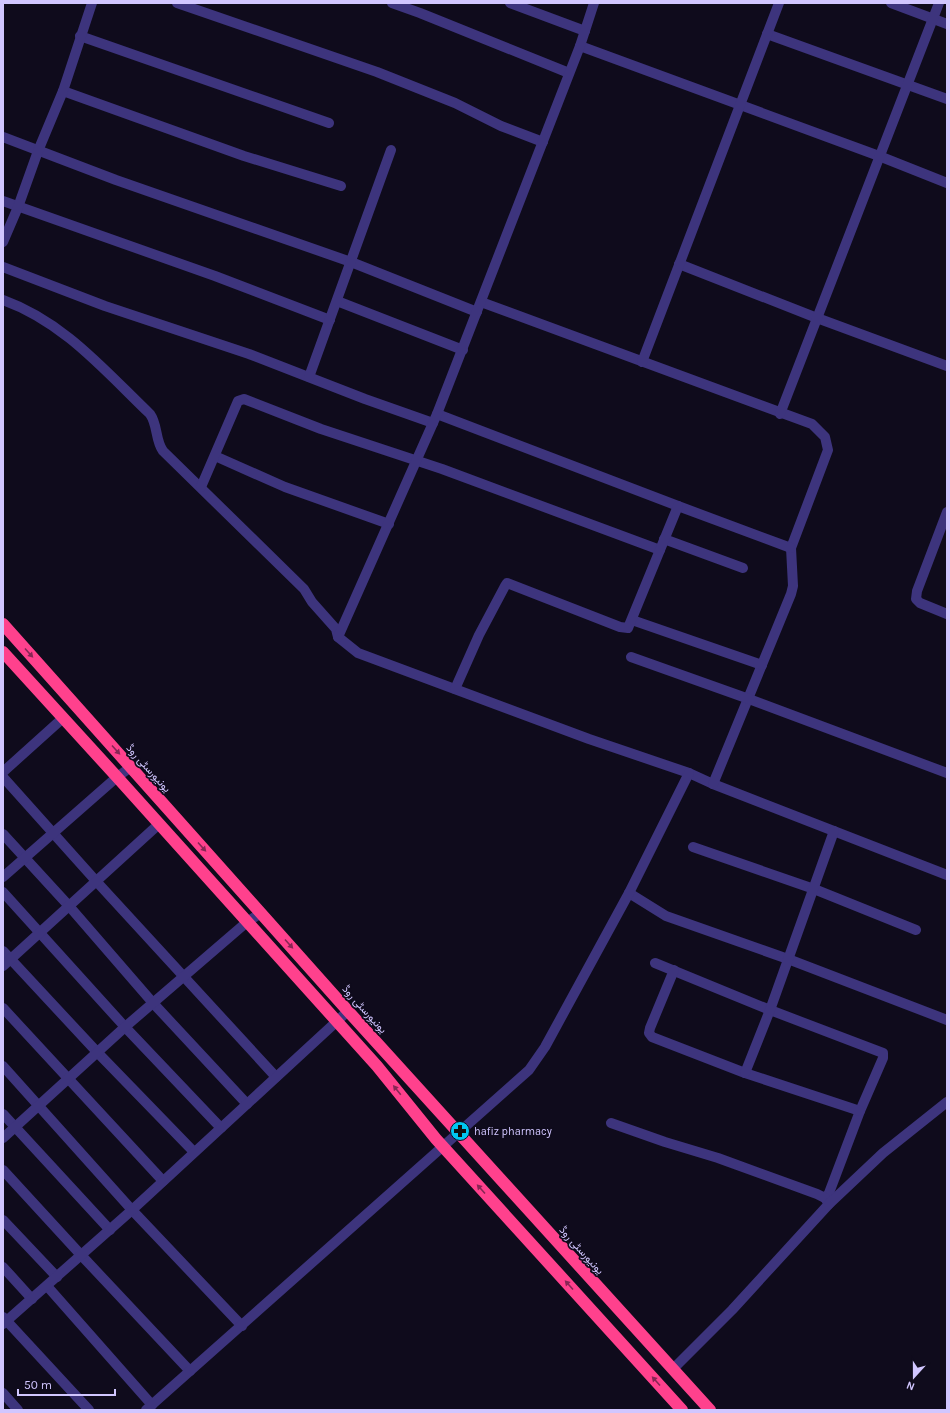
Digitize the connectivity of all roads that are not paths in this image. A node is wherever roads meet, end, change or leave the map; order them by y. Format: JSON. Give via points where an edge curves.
{"nodes":[{"id":1,"x":92,"y":3,"type":"edge"},
{"id":2,"x":177,"y":3,"type":"edge"},
{"id":3,"x":392,"y":3,"type":"edge"},
{"id":4,"x":510,"y":3,"type":"edge"},
{"id":5,"x":594,"y":3,"type":"edge"},
{"id":6,"x":779,"y":3,"type":"edge"},
{"id":7,"x":891,"y":3,"type":"edge"},
{"id":8,"x":939,"y":3,"type":"edge"},
{"id":9,"x":933,"y":18,"type":"junction"},
{"id":10,"x":947,"y":24,"type":"edge"},
{"id":11,"x":585,"y":31,"type":"junction"},
{"id":12,"x":767,"y":34,"type":"junction"},
{"id":13,"x":80,"y":36,"type":"junction"},
{"id":14,"x":580,"y":46,"type":"junction"},
{"id":15,"x":569,"y":74,"type":"junction"},
{"id":16,"x":908,"y":84,"type":"junction"},
{"id":17,"x":63,"y":91,"type":"junction"},
{"id":18,"x":947,"y":99,"type":"edge"},
{"id":19,"x":740,"y":105,"type":"junction"},
{"id":20,"x":329,"y":123,"type":"dead end"},
{"id":21,"x":3,"y":137,"type":"edge"},
{"id":22,"x":543,"y":142,"type":"junction"},
{"id":23,"x":391,"y":150,"type":"dead end"},
{"id":24,"x":38,"y":151,"type":"junction"},
{"id":25,"x":879,"y":156,"type":"junction"},
{"id":26,"x":947,"y":183,"type":"edge"},
{"id":27,"x":341,"y":186,"type":"dead end"},
{"id":28,"x":3,"y":201,"type":"edge"},
{"id":29,"x":18,"y":207,"type":"junction"},
{"id":30,"x":3,"y":242,"type":"edge"},
{"id":31,"x":351,"y":262,"type":"junction"},
{"id":32,"x":679,"y":264,"type":"junction"},
{"id":33,"x":3,"y":266,"type":"edge"},
{"id":34,"x":3,"y":300,"type":"edge"},
{"id":35,"x":337,"y":300,"type":"junction"},
{"id":36,"x":479,"y":307,"type":"junction"},
{"id":37,"x":817,"y":318,"type":"junction"},
{"id":38,"x":330,"y":320,"type":"junction"},
{"id":39,"x":463,"y":350,"type":"junction"},
{"id":40,"x":642,"y":362,"type":"junction"},
{"id":41,"x":947,"y":366,"type":"edge"},
{"id":42,"x":310,"y":377,"type":"junction"},
{"id":43,"x":780,"y":414,"type":"junction"},
{"id":44,"x":435,"y":418,"type":"junction"},
{"id":45,"x":215,"y":456,"type":"junction"},
{"id":46,"x":416,"y":461,"type":"junction"},
{"id":47,"x":200,"y":487,"type":"junction"},
{"id":48,"x":678,"y":506,"type":"junction"},
{"id":49,"x":947,"y":512,"type":"edge"},
{"id":50,"x":389,"y":524,"type":"junction"},
{"id":51,"x":664,"y":540,"type":"junction"},
{"id":52,"x":791,"y":548,"type":"junction"},
{"id":53,"x":660,"y":550,"type":"junction"},
{"id":54,"x":743,"y":568,"type":"dead end"},
{"id":55,"x":947,"y":614,"type":"edge"},
{"id":56,"x":632,"y":620,"type":"junction"},
{"id":57,"x":3,"y":624,"type":"edge"},
{"id":58,"x":338,"y":637,"type":"junction"},
{"id":59,"x":3,"y":652,"type":"edge"},
{"id":60,"x":631,"y":657,"type":"dead end"},
{"id":61,"x":762,"y":665,"type":"junction"},
{"id":62,"x":455,"y":689,"type":"junction"},
{"id":63,"x":749,"y":699,"type":"junction"},
{"id":64,"x":63,"y":718,"type":"junction"},
{"id":65,"x":131,"y":767,"type":"junction"},
{"id":66,"x":3,"y":772,"type":"edge"},
{"id":67,"x":689,"y":773,"type":"junction"},
{"id":68,"x":947,"y":773,"type":"edge"},
{"id":69,"x":3,"y":777,"type":"edge"},
{"id":70,"x":117,"y":777,"type":"junction"},
{"id":71,"x":713,"y":784,"type":"junction"},
{"id":72,"x":159,"y":824,"type":"junction"},
{"id":73,"x":834,"y":831,"type":"junction"},
{"id":74,"x":54,"y":832,"type":"junction"},
{"id":75,"x":3,"y":834,"type":"edge"},
{"id":76,"x":693,"y":847,"type":"dead end"},
{"id":77,"x":25,"y":858,"type":"junction"},
{"id":78,"x":947,"y":875,"type":"edge"},
{"id":79,"x":3,"y":877,"type":"edge"},
{"id":80,"x":96,"y":881,"type":"junction"},
{"id":81,"x":814,"y":889,"type":"junction"},
{"id":82,"x":3,"y":892,"type":"edge"},
{"id":83,"x":629,"y":893,"type":"junction"},
{"id":84,"x":69,"y":906,"type":"junction"},
{"id":85,"x":261,"y":913,"type":"junction"},
{"id":86,"x":247,"y":922,"type":"junction"},
{"id":87,"x":916,"y":930,"type":"dead end"},
{"id":88,"x":40,"y":932,"type":"junction"},
{"id":89,"x":3,"y":951,"type":"edge"},
{"id":90,"x":788,"y":959,"type":"junction"},
{"id":91,"x":7,"y":963,"type":"edge"},
{"id":92,"x":655,"y":963,"type":"dead end"},
{"id":93,"x":674,"y":970,"type":"junction"},
{"id":94,"x":184,"y":976,"type":"junction"},
{"id":95,"x":153,"y":1002,"type":"junction"},
{"id":96,"x":3,"y":1008,"type":"edge"},
{"id":97,"x":770,"y":1010,"type":"junction"},
{"id":98,"x":348,"y":1011,"type":"junction"},
{"id":99,"x":947,"y":1020,"type":"edge"},
{"id":100,"x":336,"y":1021,"type":"junction"},
{"id":101,"x":125,"y":1027,"type":"junction"},
{"id":102,"x":97,"y":1052,"type":"junction"},
{"id":103,"x":3,"y":1066,"type":"edge"},
{"id":104,"x":745,"y":1072,"type":"junction"},
{"id":105,"x":276,"y":1077,"type":"junction"},
{"id":106,"x":69,"y":1078,"type":"junction"},
{"id":107,"x":947,"y":1102,"type":"edge"},
{"id":108,"x":247,"y":1104,"type":"junction"},
{"id":109,"x":38,"y":1106,"type":"junction"},
{"id":110,"x":860,"y":1111,"type":"junction"},
{"id":111,"x":3,"y":1114,"type":"edge"},
{"id":112,"x":612,"y":1123,"type":"dead end"},
{"id":113,"x":15,"y":1128,"type":"junction"},
{"id":114,"x":221,"y":1128,"type":"junction"},
{"id":115,"x":458,"y":1133,"type":"junction"},
{"id":116,"x":3,"y":1138,"type":"edge"},
{"id":117,"x":442,"y":1146,"type":"junction"},
{"id":118,"x":194,"y":1152,"type":"junction"},
{"id":119,"x":3,"y":1170,"type":"edge"},
{"id":120,"x":163,"y":1181,"type":"junction"},
{"id":121,"x":827,"y":1201,"type":"junction"},
{"id":122,"x":132,"y":1210,"type":"junction"},
{"id":123,"x":3,"y":1220,"type":"edge"},
{"id":124,"x":110,"y":1230,"type":"junction"},
{"id":125,"x":81,"y":1255,"type":"junction"},
{"id":126,"x":3,"y":1267,"type":"edge"},
{"id":127,"x":57,"y":1277,"type":"junction"},
{"id":128,"x":47,"y":1286,"type":"junction"},
{"id":129,"x":32,"y":1299,"type":"junction"},
{"id":130,"x":4,"y":1321,"type":"edge"},
{"id":131,"x":242,"y":1326,"type":"junction"},
{"id":132,"x":673,"y":1369,"type":"junction"},
{"id":133,"x":190,"y":1371,"type":"junction"},
{"id":134,"x":3,"y":1393,"type":"edge"},
{"id":135,"x":149,"y":1407,"type":"edge"},
{"id":136,"x":18,"y":1410,"type":"edge"},
{"id":137,"x":89,"y":1410,"type":"edge"},
{"id":138,"x":682,"y":1410,"type":"edge"},
{"id":139,"x":710,"y":1410,"type":"edge"}],
"edges":[{"from":1,"to":13,"type":"street"},
{"from":2,"to":22,"type":"street","via":[[384,75]]},
{"from":3,"to":15,"type":"street"},
{"from":4,"to":11,"type":"street"},
{"from":5,"to":11,"type":"street"},
{"from":6,"to":12,"type":"street"},
{"from":7,"to":9,"type":"street"},
{"from":8,"to":9,"type":"street"},
{"from":9,"to":10,"type":"street"},
{"from":9,"to":16,"type":"street"},
{"from":11,"to":14,"type":"street"},
{"from":12,"to":16,"type":"street"},
{"from":12,"to":19,"type":"street"},
{"from":13,"to":17,"type":"street"},
{"from":13,"to":20,"type":"street"},
{"from":14,"to":15,"type":"street"},
{"from":14,"to":19,"type":"street"},
{"from":15,"to":22,"type":"street"},
{"from":16,"to":18,"type":"street"},
{"from":16,"to":25,"type":"street"},
{"from":17,"to":24,"type":"street"},
{"from":17,"to":27,"type":"street","via":[[244,156]]},
{"from":19,"to":25,"type":"street"},
{"from":19,"to":32,"type":"street"},
{"from":21,"to":24,"type":"street"},
{"from":22,"to":36,"type":"street"},
{"from":23,"to":31,"type":"street"},
{"from":24,"to":29,"type":"street"},
{"from":24,"to":31,"type":"street"},
{"from":25,"to":26,"type":"street"},
{"from":25,"to":37,"type":"street"},
{"from":28,"to":29,"type":"street"},
{"from":29,"to":30,"type":"street"},
{"from":29,"to":38,"type":"street","via":[[215,276]]},
{"from":31,"to":35,"type":"street"},
{"from":31,"to":36,"type":"street"},
{"from":32,"to":37,"type":"street"},
{"from":32,"to":40,"type":"street"},
{"from":33,"to":42,"type":"street","via":[[105,306]]},
{"from":34,"to":47,"type":"street","via":[[38,316],[81,348],[150,414],[154,419],[159,446]]},
{"from":35,"to":38,"type":"street"},
{"from":35,"to":39,"type":"street"},
{"from":36,"to":39,"type":"street"},
{"from":36,"to":40,"type":"street"},
{"from":37,"to":41,"type":"street"},
{"from":37,"to":43,"type":"street"},
{"from":38,"to":42,"type":"street"},
{"from":39,"to":44,"type":"street"},
{"from":40,"to":43,"type":"street"},
{"from":42,"to":44,"type":"street","via":[[365,399]]},
{"from":43,"to":52,"type":"street","via":[[812,424],[825,436],[828,450]]},
{"from":44,"to":46,"type":"street"},
{"from":44,"to":48,"type":"street"},
{"from":45,"to":46,"type":"street","via":[[238,401],[244,399],[320,429]]},
{"from":45,"to":47,"type":"street"},
{"from":45,"to":50,"type":"street","via":[[285,487]]},
{"from":46,"to":50,"type":"street"},
{"from":46,"to":53,"type":"street"},
{"from":47,"to":58,"type":"street","via":[[304,590],[336,629]]},
{"from":48,"to":51,"type":"street"},
{"from":48,"to":52,"type":"street"},
{"from":49,"to":55,"type":"street","via":[[916,599]]},
{"from":50,"to":58,"type":"street"},
{"from":51,"to":53,"type":"street"},
{"from":51,"to":54,"type":"street"},
{"from":52,"to":61,"type":"street","via":[[793,586]]},
{"from":53,"to":56,"type":"street"},
{"from":56,"to":61,"type":"street"},
{"from":56,"to":62,"type":"street","via":[[628,628],[620,627],[507,583],[479,635]]},
{"from":57,"to":65,"type":"highway","name":"یونیورسٹی روڈ","one_way":true},
{"from":58,"to":62,"type":"street","via":[[358,653]]},
{"from":59,"to":64,"type":"highway"},
{"from":60,"to":63,"type":"street"},
{"from":61,"to":63,"type":"street"},
{"from":62,"to":67,"type":"street"},
{"from":63,"to":68,"type":"street"},
{"from":63,"to":71,"type":"street"},
{"from":64,"to":66,"type":"street"},
{"from":64,"to":70,"type":"highway"},
{"from":65,"to":70,"type":"street"},
{"from":65,"to":85,"type":"highway","name":"یونیورسٹی روڈ","one_way":true},
{"from":67,"to":71,"type":"street"},
{"from":67,"to":83,"type":"street"},
{"from":69,"to":74,"type":"street"},
{"from":70,"to":72,"type":"highway"},
{"from":70,"to":74,"type":"street"},
{"from":71,"to":73,"type":"street"},
{"from":72,"to":80,"type":"street"},
{"from":72,"to":86,"type":"highway"},
{"from":73,"to":78,"type":"street"},
{"from":73,"to":81,"type":"street"},
{"from":74,"to":77,"type":"street"},
{"from":74,"to":80,"type":"street"},
{"from":75,"to":77,"type":"street"},
{"from":76,"to":81,"type":"street"},
{"from":77,"to":79,"type":"street"},
{"from":77,"to":84,"type":"street"},
{"from":80,"to":84,"type":"street"},
{"from":80,"to":94,"type":"street"},
{"from":81,"to":87,"type":"street"},
{"from":81,"to":90,"type":"street"},
{"from":82,"to":88,"type":"street"},
{"from":83,"to":90,"type":"street","via":[[666,916]]},
{"from":83,"to":115,"type":"street","via":[[537,1059],[529,1070]]},
{"from":84,"to":88,"type":"street"},
{"from":84,"to":95,"type":"street"},
{"from":85,"to":86,"type":"street"},
{"from":85,"to":98,"type":"highway","name":"یونیورسٹی روڈ","one_way":true},
{"from":86,"to":94,"type":"street"},
{"from":86,"to":100,"type":"highway"},
{"from":88,"to":91,"type":"street"},
{"from":88,"to":101,"type":"street"},
{"from":89,"to":91,"type":"street"},
{"from":90,"to":97,"type":"street"},
{"from":90,"to":99,"type":"street"},
{"from":91,"to":102,"type":"street"},
{"from":92,"to":93,"type":"street"},
{"from":93,"to":97,"type":"street"},
{"from":93,"to":104,"type":"street","via":[[649,1033],[652,1037]]},
{"from":94,"to":95,"type":"street"},
{"from":94,"to":105,"type":"street"},
{"from":95,"to":101,"type":"street"},
{"from":95,"to":108,"type":"street"},
{"from":96,"to":106,"type":"street"},
{"from":97,"to":104,"type":"street"},
{"from":97,"to":110,"type":"street","via":[[883,1052],[883,1058]]},
{"from":98,"to":100,"type":"street"},
{"from":98,"to":115,"type":"highway","name":"یونیورسٹی روڈ"},
{"from":100,"to":105,"type":"street"},
{"from":117,"to":100,"type":"highway","one_way":true,"via":[[377,1066]]},
{"from":101,"to":102,"type":"street"},
{"from":101,"to":114,"type":"street"},
{"from":102,"to":106,"type":"street"},
{"from":102,"to":118,"type":"street"},
{"from":103,"to":109,"type":"street"},
{"from":104,"to":110,"type":"street"},
{"from":105,"to":108,"type":"street"},
{"from":106,"to":109,"type":"street"},
{"from":106,"to":120,"type":"street"},
{"from":107,"to":121,"type":"street"},
{"from":108,"to":114,"type":"street"},
{"from":109,"to":113,"type":"street"},
{"from":109,"to":122,"type":"street"},
{"from":110,"to":121,"type":"street"},
{"from":111,"to":113,"type":"street"},
{"from":112,"to":121,"type":"street","via":[[718,1158],[817,1194]]},
{"from":113,"to":116,"type":"street"},
{"from":113,"to":124,"type":"street"},
{"from":114,"to":118,"type":"street"},
{"from":115,"to":117,"type":"street"},
{"from":115,"to":132,"type":"highway","name":"یونیورسٹی روڈ"},
{"from":117,"to":131,"type":"street"},
{"from":138,"to":117,"type":"highway","one_way":true},
{"from":118,"to":120,"type":"street"},
{"from":119,"to":125,"type":"street"},
{"from":120,"to":122,"type":"street"},
{"from":121,"to":132,"type":"street","via":[[732,1310]]},
{"from":122,"to":124,"type":"street"},
{"from":122,"to":131,"type":"street"},
{"from":123,"to":127,"type":"street"},
{"from":124,"to":125,"type":"street"},
{"from":125,"to":127,"type":"street"},
{"from":125,"to":133,"type":"street"},
{"from":126,"to":129,"type":"street"},
{"from":127,"to":128,"type":"street"},
{"from":128,"to":129,"type":"street"},
{"from":128,"to":135,"type":"street"},
{"from":129,"to":130,"type":"street"},
{"from":130,"to":137,"type":"street"},
{"from":131,"to":133,"type":"street"},
{"from":132,"to":139,"type":"highway","name":"یونیورسٹی روڈ"},
{"from":133,"to":135,"type":"street"},
{"from":134,"to":136,"type":"street"}]}
